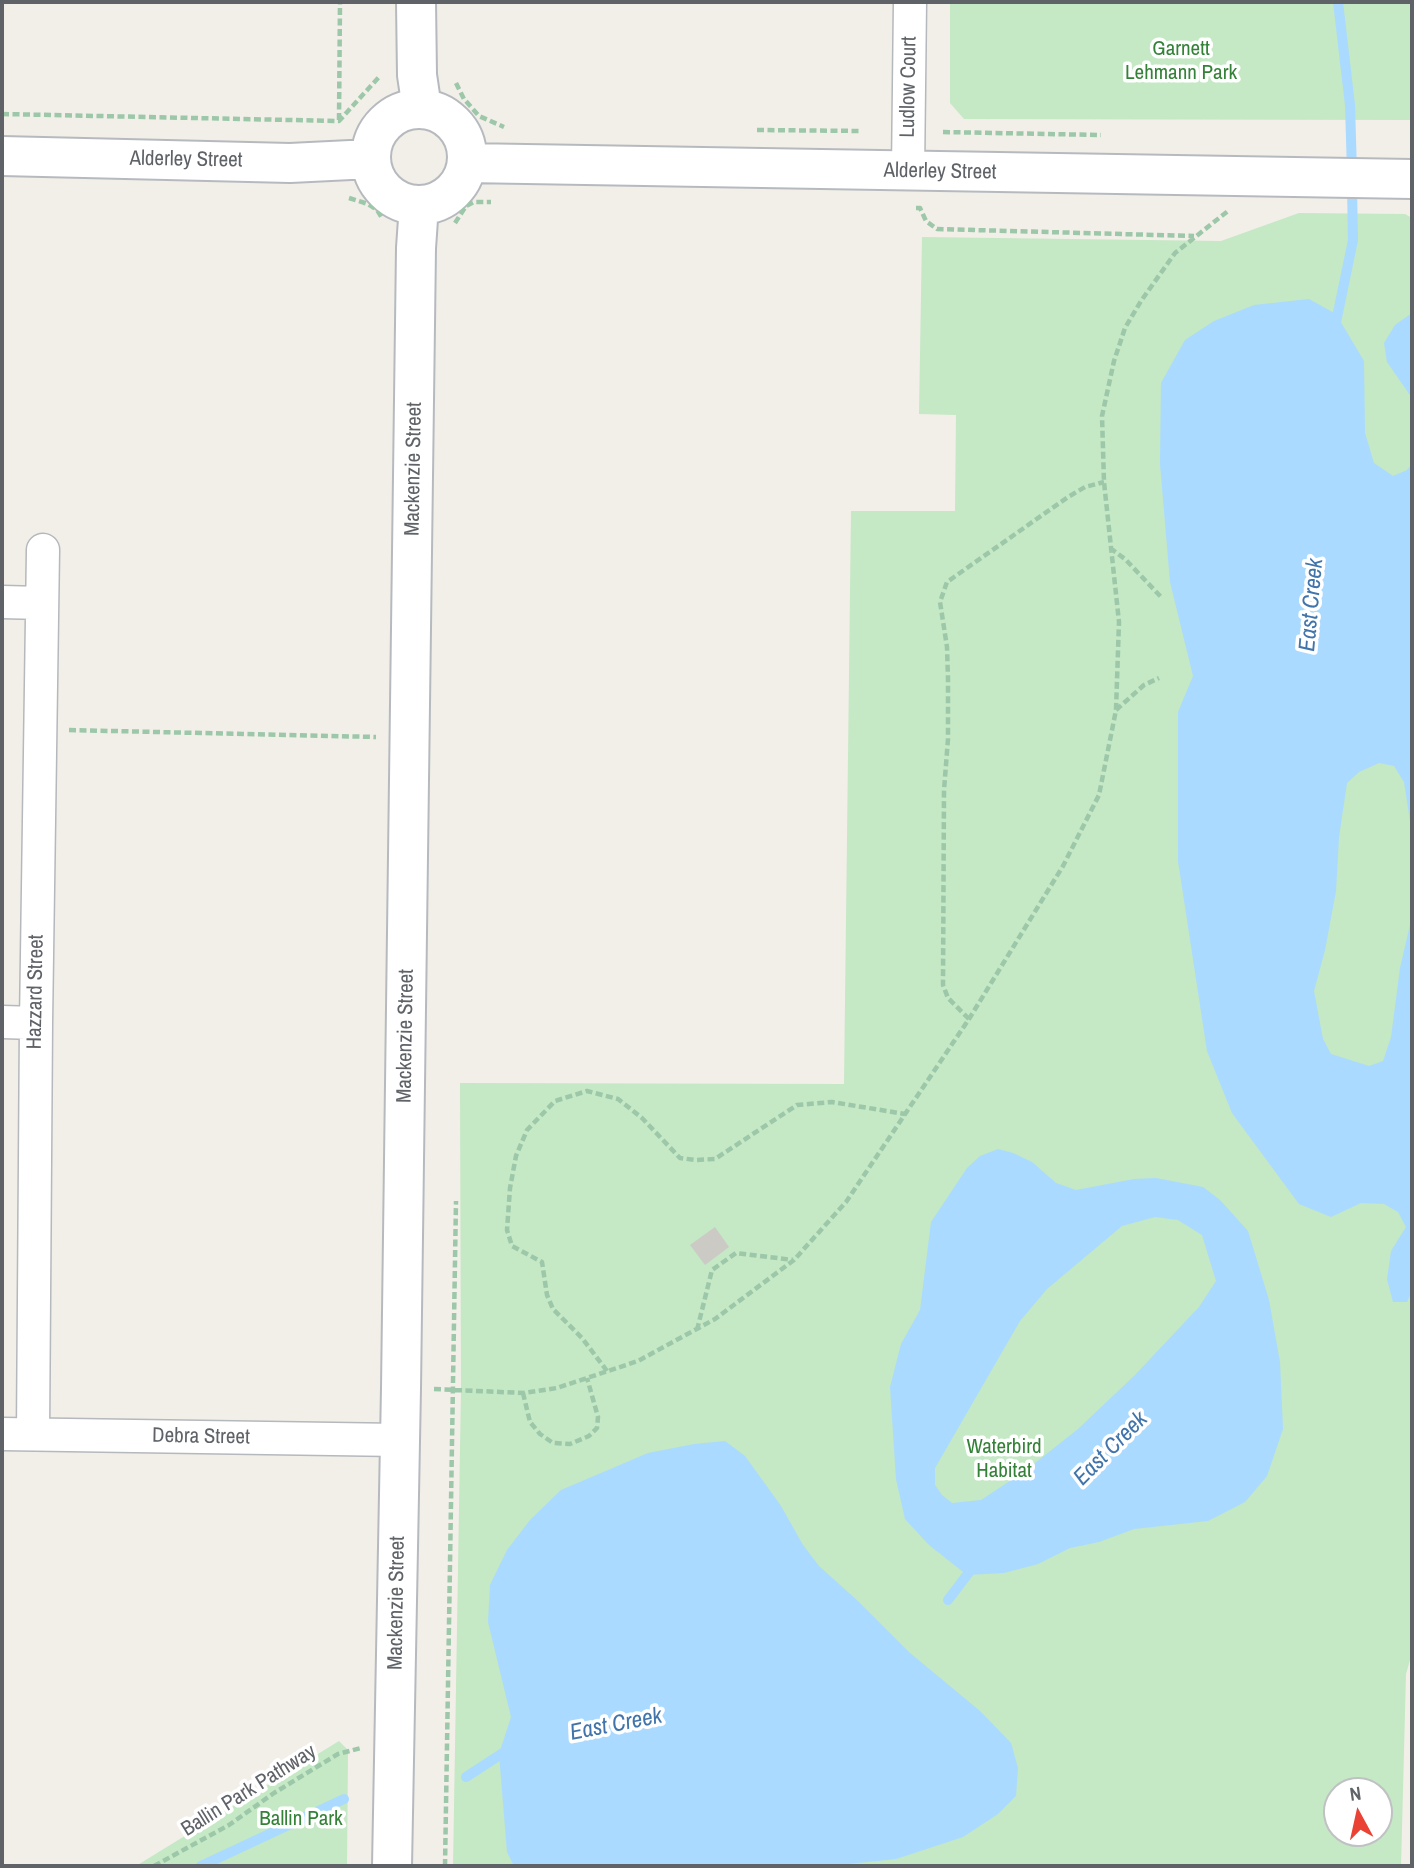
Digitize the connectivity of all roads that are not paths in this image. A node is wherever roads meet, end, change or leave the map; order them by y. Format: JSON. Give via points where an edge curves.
{"nodes":[{"id":1,"x":416,"y":2,"type":"edge"},
{"id":2,"x":910,"y":2,"type":"edge"},
{"id":3,"x":422,"y":109,"type":"junction"},
{"id":4,"x":2,"y":156,"type":"edge"},
{"id":5,"x":371,"y":159,"type":"junction"},
{"id":6,"x":467,"y":163,"type":"junction"},
{"id":7,"x":1399,"y":179,"type":"edge"},
{"id":8,"x":907,"y":190,"type":"junction"},
{"id":9,"x":419,"y":205,"type":"junction"},
{"id":10,"x":43,"y":550,"type":"dead end"},
{"id":11,"x":2,"y":602,"type":"edge"},
{"id":12,"x":42,"y":603,"type":"junction"},
{"id":13,"x":2,"y":1022,"type":"edge"},
{"id":14,"x":36,"y":1023,"type":"junction"},
{"id":15,"x":2,"y":1434,"type":"edge"},
{"id":16,"x":33,"y":1434,"type":"junction"},
{"id":17,"x":399,"y":1440,"type":"junction"},
{"id":18,"x":392,"y":1866,"type":"edge"}],
"edges":[{"from":1,"to":3,"type":"main road"},
{"from":2,"to":8,"type":"street","name":"Ludlow Court"},
{"from":3,"to":5,"type":"main road","via":[[400,113],[382,126]]},
{"from":3,"to":6,"type":"main road","via":[[454,123],[465,142]]},
{"from":4,"to":5,"type":"main road","name":"Alderley Street","via":[[290,163]]},
{"from":5,"to":9,"type":"main road","via":[[383,189],[403,203]]},
{"from":6,"to":8,"type":"main road","name":"Alderley Street"},
{"from":6,"to":9,"type":"main road","via":[[451,193]]},
{"from":7,"to":8,"type":"main road","name":"Alderley Street"},
{"from":9,"to":17,"type":"main road","name":"Mackenzie Street"},
{"from":10,"to":12,"type":"street","name":"Hazzard Street"},
{"from":11,"to":12,"type":"street"},
{"from":12,"to":14,"type":"street","name":"Hazzard Street"},
{"from":13,"to":14,"type":"street"},
{"from":14,"to":16,"type":"street","name":"Hazzard Street"},
{"from":15,"to":16,"type":"street","name":"Debra Street"},
{"from":16,"to":17,"type":"street","name":"Debra Street"},
{"from":17,"to":18,"type":"main road","name":"Mackenzie Street"}]}
